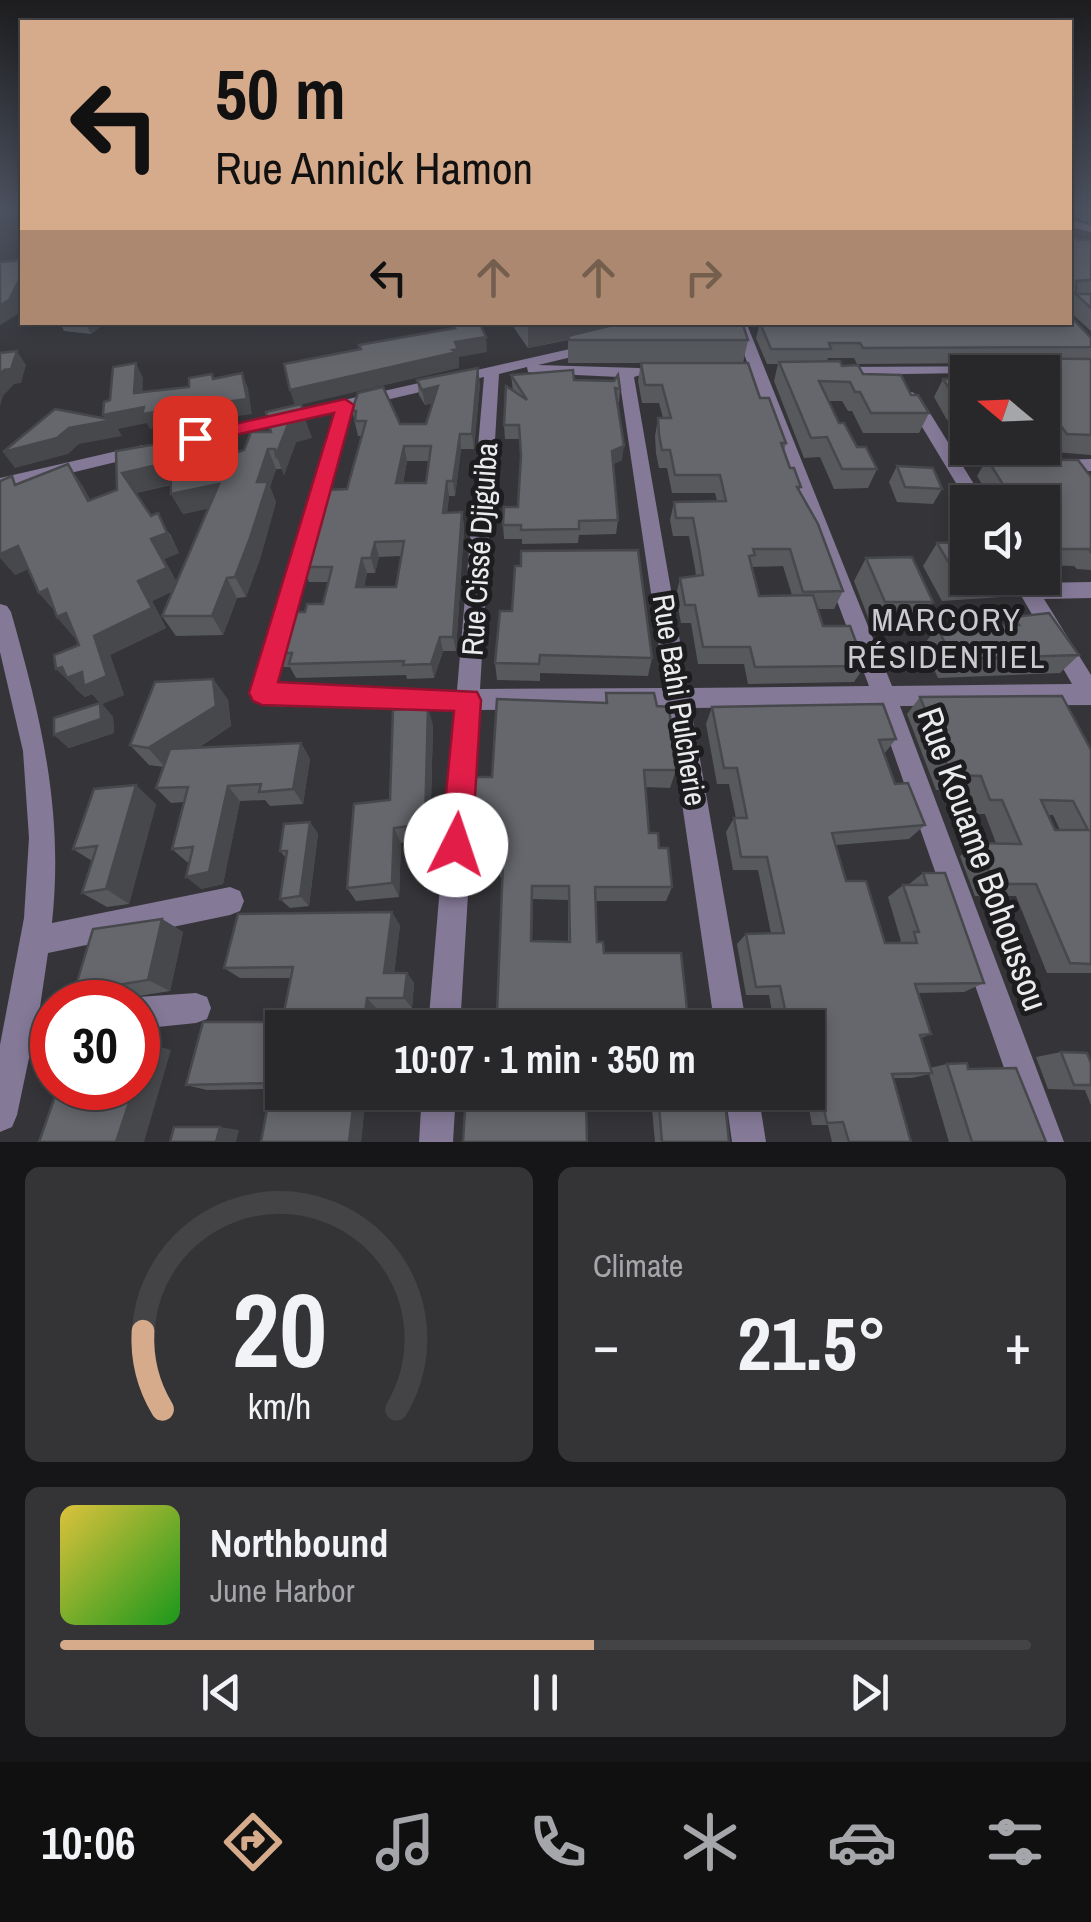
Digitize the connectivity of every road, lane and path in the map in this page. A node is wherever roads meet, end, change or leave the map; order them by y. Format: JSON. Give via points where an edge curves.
{"nodes":[{"id":1,"x":740,"y":325,"type":"edge"},
{"id":2,"x":601,"y":345,"type":"edge"},
{"id":3,"x":501,"y":369,"type":"junction"},
{"id":4,"x":758,"y":370,"type":"junction"},
{"id":5,"x":778,"y":370,"type":"edge"},
{"id":6,"x":818,"y":370,"type":"edge"},
{"id":7,"x":739,"y":371,"type":"edge"},
{"id":8,"x":896,"y":371,"type":"junction"},
{"id":9,"x":950,"y":371,"type":"edge"},
{"id":10,"x":664,"y":372,"type":"edge"},
{"id":11,"x":626,"y":373,"type":"junction"},
{"id":12,"x":345,"y":405,"type":"junction"},
{"id":13,"x":1091,"y":465,"type":"edge"},
{"id":14,"x":954,"y":466,"type":"junction"},
{"id":15,"x":974,"y":466,"type":"dead end"},
{"id":16,"x":1032,"y":466,"type":"edge"},
{"id":17,"x":0,"y":484,"type":"edge"},
{"id":18,"x":966,"y":485,"type":"edge"},
{"id":19,"x":1060,"y":587,"type":"edge"},
{"id":20,"x":1091,"y":590,"type":"edge"},
{"id":21,"x":1032,"y":595,"type":"edge"},
{"id":22,"x":0,"y":612,"type":"edge"},
{"id":23,"x":884,"y":695,"type":"junction"},
{"id":24,"x":1091,"y":695,"type":"edge"},
{"id":25,"x":680,"y":699,"type":"junction"},
{"id":26,"x":468,"y":700,"type":"junction"},
{"id":27,"x":230,"y":901,"type":"dead end"},
{"id":28,"x":36,"y":941,"type":"junction"},
{"id":29,"x":36,"y":980,"type":"edge"},
{"id":30,"x":196,"y":1008,"type":"dead end"},
{"id":31,"x":445,"y":1010,"type":"edge"},
{"id":32,"x":728,"y":1010,"type":"edge"},
{"id":33,"x":160,"y":1011,"type":"edge"},
{"id":34,"x":30,"y":1040,"type":"edge"},
{"id":35,"x":439,"y":1110,"type":"edge"},
{"id":36,"x":744,"y":1110,"type":"edge"},
{"id":37,"x":0,"y":1115,"type":"edge"},
{"id":38,"x":436,"y":1142,"type":"edge"},
{"id":39,"x":748,"y":1142,"type":"edge"},
{"id":40,"x":1047,"y":1142,"type":"edge"}],
"edges":[{"from":1,"to":4,"type":"street","name":"Rue Kouame Bohoussou"},
{"from":2,"to":3,"type":"street"},
{"from":3,"to":11,"type":"street"},
{"from":3,"to":12,"type":"street"},
{"from":3,"to":26,"type":"street","name":"Rue Cissé Djiguiba"},
{"from":4,"to":5,"type":"street"},
{"from":4,"to":7,"type":"street"},
{"from":4,"to":23,"type":"street","name":"Rue Kouame Bohoussou"},
{"from":6,"to":8,"type":"street"},
{"from":8,"to":9,"type":"street"},
{"from":8,"to":14,"type":"street"},
{"from":10,"to":11,"type":"street"},
{"from":11,"to":25,"type":"street","name":"Rue Bahi Pulcherie"},
{"from":12,"to":17,"type":"street"},
{"from":12,"to":26,"type":"street","via":[[262,693]]},
{"from":13,"to":16,"type":"street"},
{"from":14,"to":15,"type":"street"},
{"from":14,"to":18,"type":"street"},
{"from":19,"to":20,"type":"street"},
{"from":21,"to":24,"type":"street"},
{"from":22,"to":28,"type":"street","via":[[30,724],[41,799]]},
{"from":23,"to":24,"type":"street"},
{"from":23,"to":25,"type":"street"},
{"from":23,"to":40,"type":"street","name":"Rue Kouame Bohoussou"},
{"from":25,"to":26,"type":"street"},
{"from":25,"to":32,"type":"street","name":"Rue Bahi Pulcherie"},
{"from":26,"to":31,"type":"street","name":"Rue Cissé Djiguiba"},
{"from":27,"to":28,"type":"street"},
{"from":28,"to":29,"type":"street"},
{"from":30,"to":33,"type":"street"},
{"from":34,"to":37,"type":"street"},
{"from":35,"to":38,"type":"street"},
{"from":36,"to":39,"type":"street"}]}
